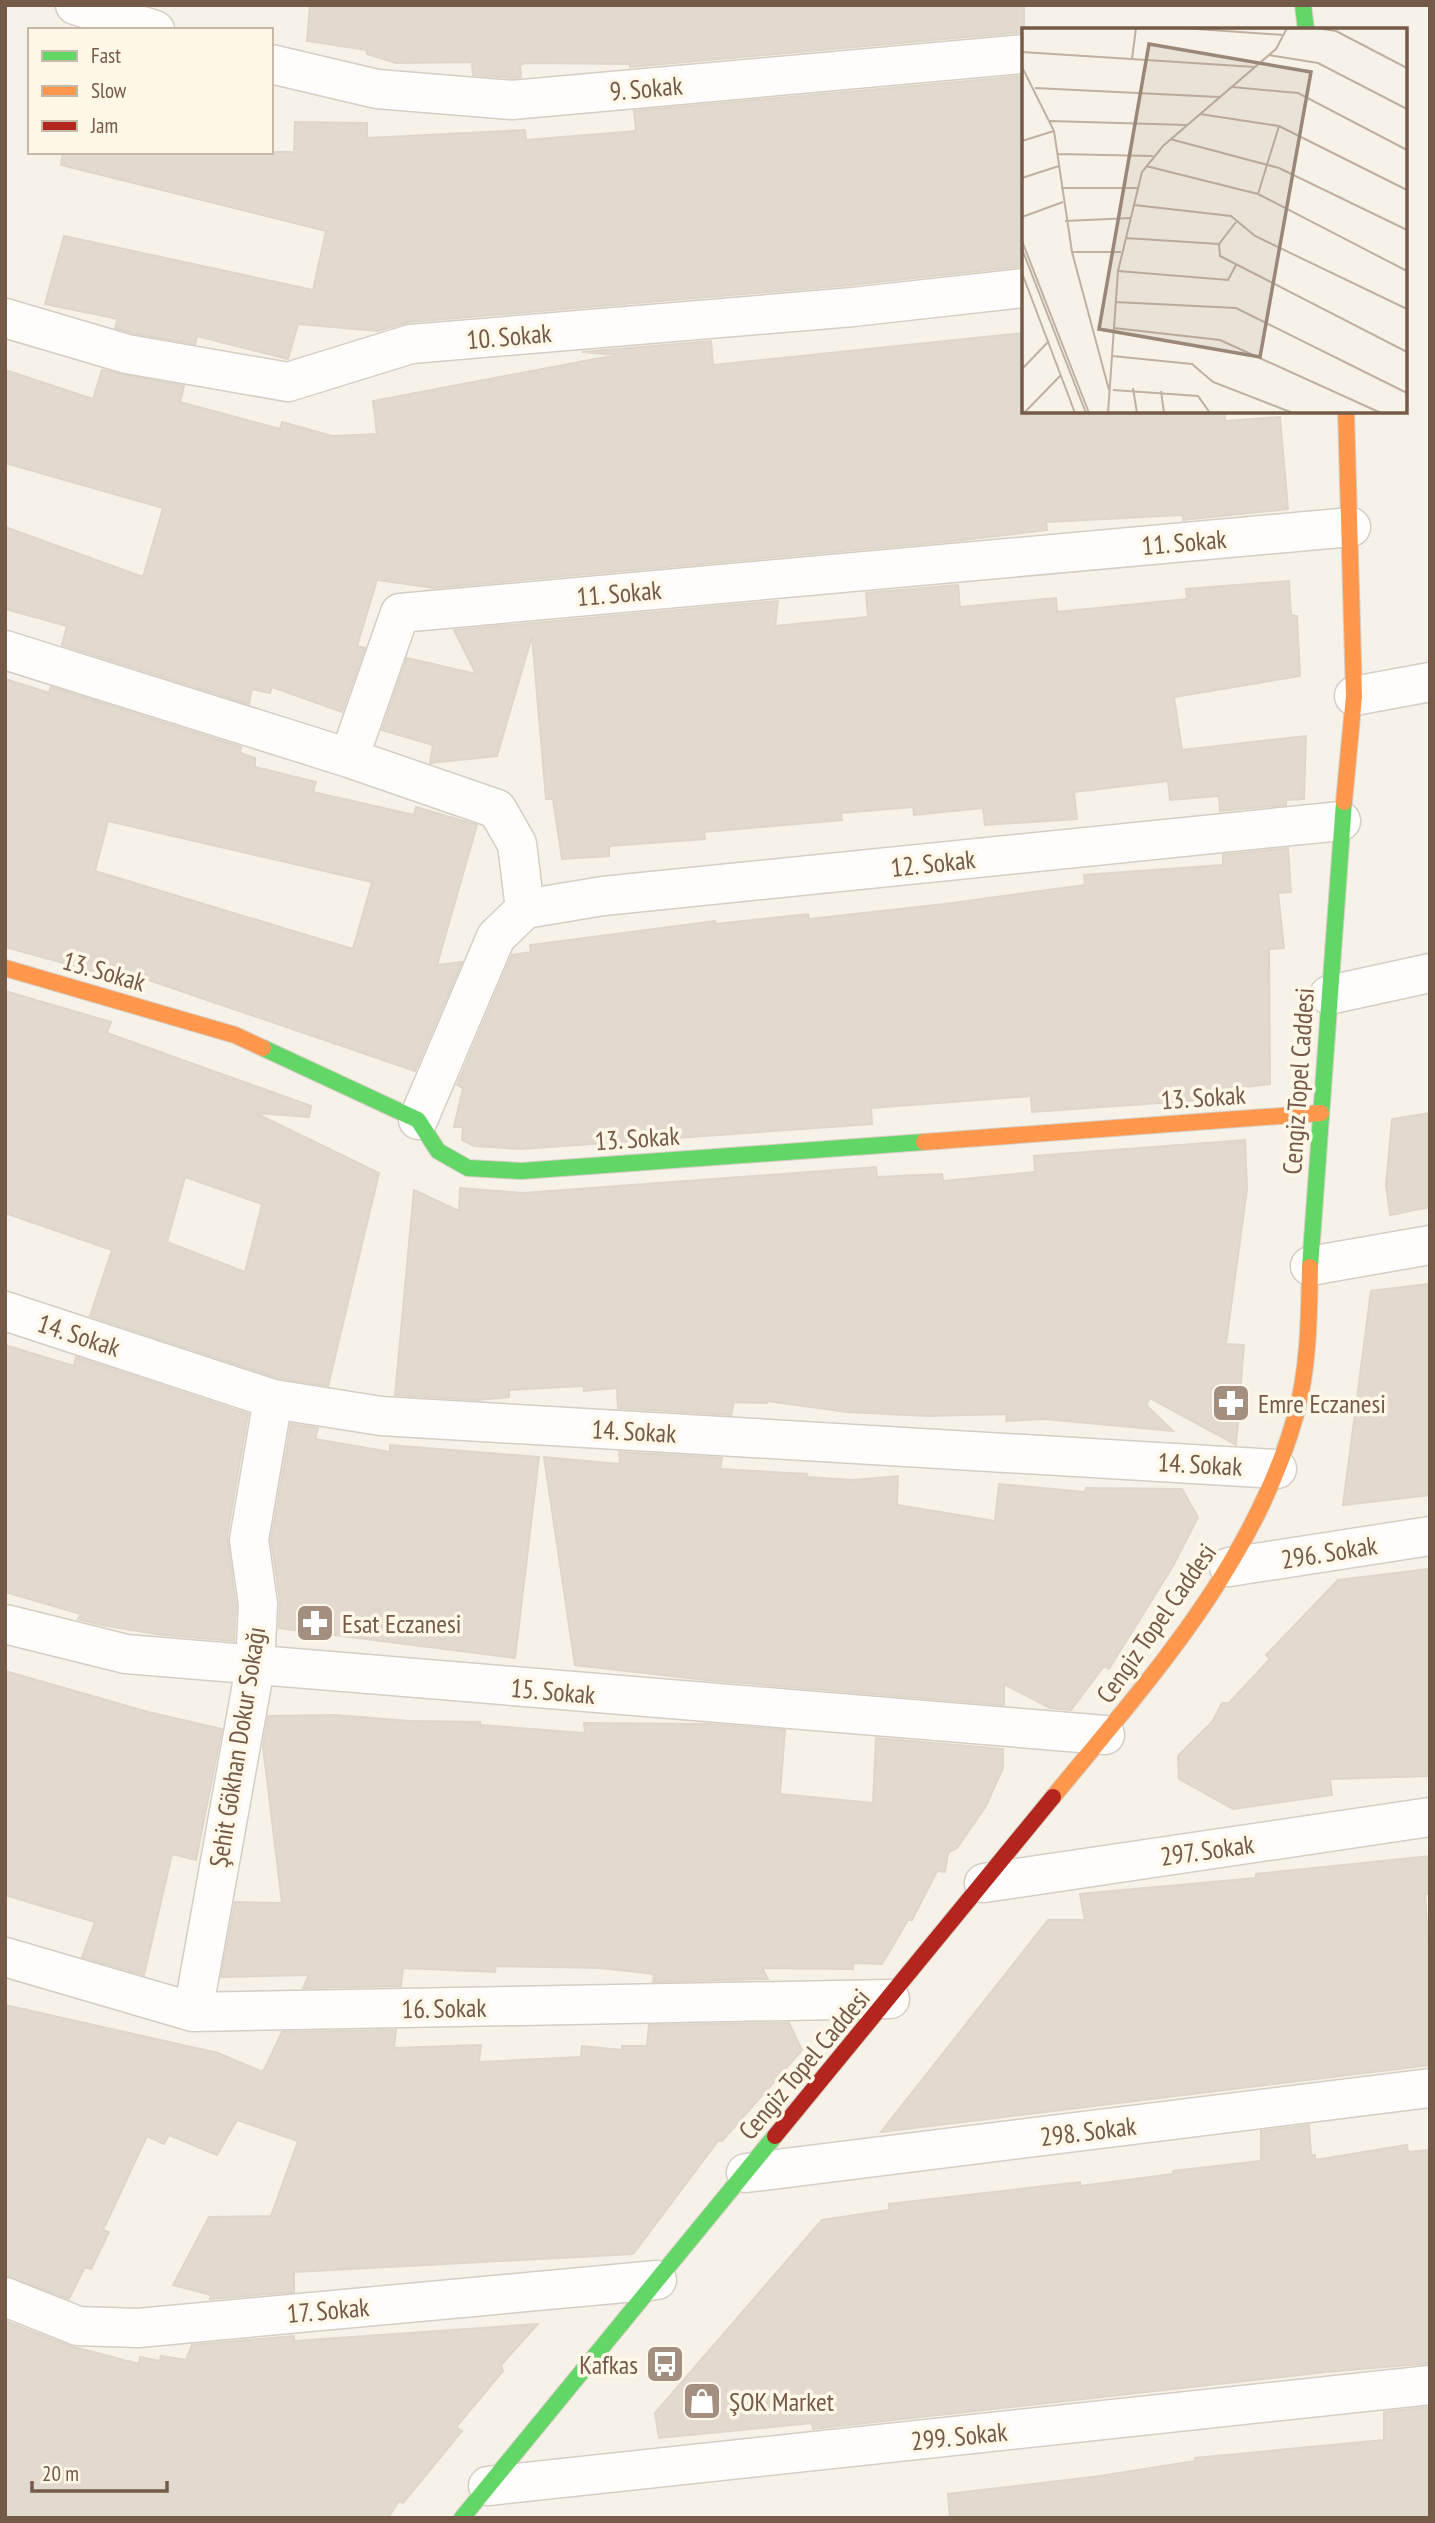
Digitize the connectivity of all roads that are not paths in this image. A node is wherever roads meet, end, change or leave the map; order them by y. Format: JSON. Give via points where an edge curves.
{"nodes":[{"id":1,"x":75,"y":5,"type":"edge"},
{"id":2,"x":149,"y":28,"type":"edge"},
{"id":3,"x":1022,"y":54,"type":"edge"},
{"id":4,"x":273,"y":64,"type":"edge"},
{"id":5,"x":1022,"y":288,"type":"edge"},
{"id":6,"x":5,"y":318,"type":"edge"},
{"id":7,"x":1346,"y":413,"type":"edge"},
{"id":8,"x":1351,"y":527,"type":"junction"},
{"id":9,"x":5,"y":650,"type":"edge"},
{"id":10,"x":1430,"y":682,"type":"edge"},
{"id":11,"x":1354,"y":696,"type":"junction"},
{"id":12,"x":349,"y":758,"type":"junction"},
{"id":13,"x":1341,"y":821,"type":"junction"},
{"id":14,"x":525,"y":909,"type":"junction"},
{"id":15,"x":5,"y":968,"type":"edge"},
{"id":16,"x":1430,"y":973,"type":"edge"},
{"id":17,"x":1329,"y":995,"type":"junction"},
{"id":18,"x":1321,"y":1113,"type":"junction"},
{"id":19,"x":418,"y":1120,"type":"junction"},
{"id":20,"x":1430,"y":1245,"type":"edge"},
{"id":21,"x":1310,"y":1266,"type":"junction"},
{"id":22,"x":5,"y":1311,"type":"edge"},
{"id":23,"x":273,"y":1399,"type":"junction"},
{"id":24,"x":1277,"y":1469,"type":"junction"},
{"id":25,"x":1430,"y":1536,"type":"edge"},
{"id":26,"x":1229,"y":1567,"type":"junction"},
{"id":27,"x":5,"y":1623,"type":"edge"},
{"id":28,"x":255,"y":1667,"type":"junction"},
{"id":29,"x":1105,"y":1735,"type":"junction"},
{"id":30,"x":1430,"y":1817,"type":"edge"},
{"id":31,"x":984,"y":1883,"type":"junction"},
{"id":32,"x":5,"y":1957,"type":"edge"},
{"id":33,"x":890,"y":1999,"type":"junction"},
{"id":34,"x":193,"y":2012,"type":"junction"},
{"id":35,"x":1430,"y":2088,"type":"edge"},
{"id":36,"x":746,"y":2173,"type":"junction"},
{"id":37,"x":657,"y":2280,"type":"junction"},
{"id":38,"x":5,"y":2297,"type":"edge"},
{"id":39,"x":1430,"y":2385,"type":"edge"},
{"id":40,"x":488,"y":2486,"type":"junction"},
{"id":41,"x":462,"y":2518,"type":"edge"}],
"edges":[{"from":1,"to":2,"type":"street"},
{"from":3,"to":4,"type":"street","name":"9. Sokak","via":[[512,100],[377,89]]},
{"from":5,"to":6,"type":"street","name":"10. Sokak","via":[[411,344],[288,382],[127,354]]},
{"from":7,"to":8,"type":"main road","name":"Cengiz Topel Caddesi"},
{"from":8,"to":11,"type":"main road","name":"Cengiz Topel Caddesi"},
{"from":8,"to":12,"type":"street","name":"11. Sokak","via":[[400,613]]},
{"from":9,"to":12,"type":"street"},
{"from":10,"to":11,"type":"street"},
{"from":11,"to":13,"type":"main road","name":"Cengiz Topel Caddesi"},
{"from":12,"to":14,"type":"street","via":[[497,809],[517,844]]},
{"from":13,"to":14,"type":"street","name":"12. Sokak","via":[[603,896]]},
{"from":13,"to":17,"type":"main road","name":"Cengiz Topel Caddesi"},
{"from":14,"to":19,"type":"street","via":[[496,937]]},
{"from":15,"to":19,"type":"main road","name":"13. Sokak","via":[[235,1035]]},
{"from":16,"to":17,"type":"street"},
{"from":17,"to":18,"type":"main road","name":"Cengiz Topel Caddesi"},
{"from":18,"to":19,"type":"main road","name":"13. Sokak","via":[[521,1171],[468,1168],[438,1150]]},
{"from":18,"to":21,"type":"main road","name":"Cengiz Topel Caddesi"},
{"from":20,"to":21,"type":"street"},
{"from":21,"to":24,"type":"main road","name":"Cengiz Topel Caddesi","via":[[1309,1339],[1296,1413]]},
{"from":22,"to":23,"type":"street","name":"14. Sokak"},
{"from":23,"to":24,"type":"street","name":"14. Sokak","via":[[381,1416]]},
{"from":23,"to":28,"type":"street","name":"Şehit Gökhan Dokur Sokağı","via":[[249,1540],[258,1604]]},
{"from":24,"to":26,"type":"main road","name":"Cengiz Topel Caddesi"},
{"from":25,"to":26,"type":"street","name":"296. Sokak"},
{"from":26,"to":29,"type":"main road","name":"Cengiz Topel Caddesi","via":[[1160,1667]]},
{"from":27,"to":28,"type":"street","name":"15. Sokak","via":[[126,1654]]},
{"from":28,"to":29,"type":"street","name":"15. Sokak"},
{"from":28,"to":34,"type":"street","name":"Şehit Gökhan Dokur Sokağı"},
{"from":29,"to":31,"type":"main road","name":"Cengiz Topel Caddesi"},
{"from":30,"to":31,"type":"street","name":"297. Sokak"},
{"from":31,"to":33,"type":"main road","name":"Cengiz Topel Caddesi"},
{"from":32,"to":34,"type":"street","name":"16. Sokak"},
{"from":33,"to":34,"type":"street","name":"16. Sokak"},
{"from":33,"to":36,"type":"main road","name":"Cengiz Topel Caddesi"},
{"from":35,"to":36,"type":"street","name":"298. Sokak"},
{"from":36,"to":37,"type":"main road","name":"Cengiz Topel Caddesi"},
{"from":37,"to":38,"type":"street","name":"17. Sokak","via":[[138,2328],[78,2326]]},
{"from":37,"to":40,"type":"main road","name":"Cengiz Topel Caddesi"},
{"from":39,"to":40,"type":"street","name":"299. Sokak"},
{"from":40,"to":41,"type":"main road","name":"Cengiz Topel Caddesi"}]}
